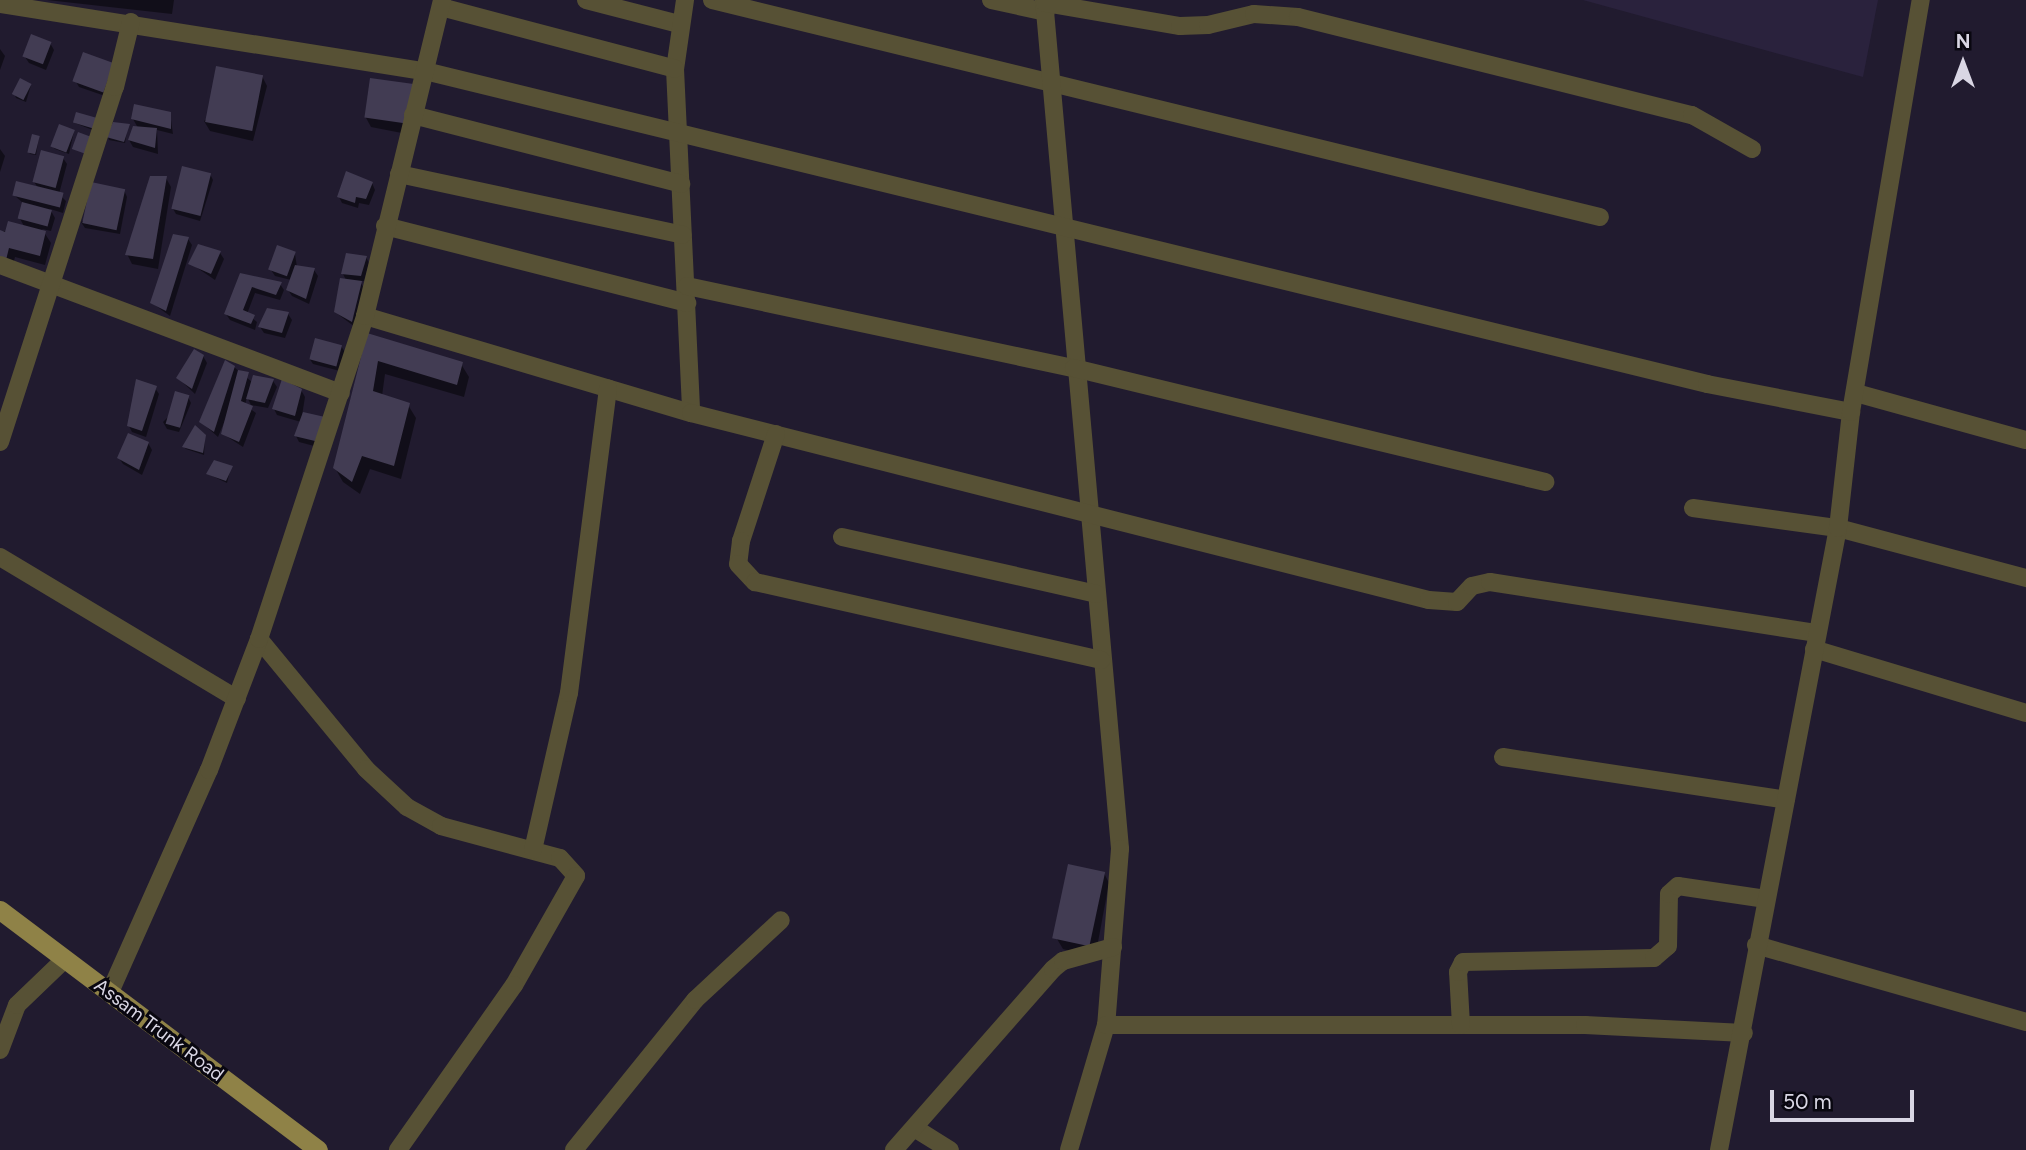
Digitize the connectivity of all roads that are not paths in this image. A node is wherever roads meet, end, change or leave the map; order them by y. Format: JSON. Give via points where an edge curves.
{"nodes":[{"id":1,"x":586,"y":0,"type":"edge"},
{"id":2,"x":685,"y":0,"type":"edge"},
{"id":3,"x":712,"y":0,"type":"edge"},
{"id":4,"x":991,"y":0,"type":"edge"},
{"id":5,"x":1921,"y":0,"type":"edge"},
{"id":6,"x":442,"y":3,"type":"edge"},
{"id":7,"x":0,"y":4,"type":"edge"},
{"id":8,"x":1045,"y":5,"type":"edge"},
{"id":9,"x":131,"y":22,"type":"junction"},
{"id":10,"x":679,"y":24,"type":"junction"},
{"id":11,"x":675,"y":69,"type":"junction"},
{"id":12,"x":425,"y":71,"type":"junction"},
{"id":13,"x":1049,"y":84,"type":"junction"},
{"id":14,"x":413,"y":116,"type":"junction"},
{"id":15,"x":677,"y":132,"type":"junction"},
{"id":16,"x":1752,"y":149,"type":"dead end"},
{"id":17,"x":398,"y":174,"type":"junction"},
{"id":18,"x":681,"y":184,"type":"junction"},
{"id":19,"x":1600,"y":217,"type":"dead end"},
{"id":20,"x":385,"y":226,"type":"junction"},
{"id":21,"x":1061,"y":226,"type":"junction"},
{"id":22,"x":683,"y":235,"type":"junction"},
{"id":23,"x":0,"y":265,"type":"edge"},
{"id":24,"x":52,"y":288,"type":"junction"},
{"id":25,"x":687,"y":295,"type":"junction"},
{"id":26,"x":365,"y":316,"type":"junction"},
{"id":27,"x":1074,"y":368,"type":"junction"},
{"id":28,"x":608,"y":388,"type":"junction"},
{"id":29,"x":341,"y":393,"type":"junction"},
{"id":30,"x":1856,"y":393,"type":"junction"},
{"id":31,"x":1852,"y":412,"type":"junction"},
{"id":32,"x":691,"y":413,"type":"junction"},
{"id":33,"x":776,"y":434,"type":"junction"},
{"id":34,"x":2026,"y":440,"type":"edge"},
{"id":35,"x":0,"y":442,"type":"edge"},
{"id":36,"x":1545,"y":482,"type":"dead end"},
{"id":37,"x":1693,"y":508,"type":"dead end"},
{"id":38,"x":1090,"y":512,"type":"junction"},
{"id":39,"x":1838,"y":528,"type":"junction"},
{"id":40,"x":842,"y":537,"type":"dead end"},
{"id":41,"x":0,"y":556,"type":"edge"},
{"id":42,"x":2026,"y":578,"type":"edge"},
{"id":43,"x":1097,"y":594,"type":"junction"},
{"id":44,"x":259,"y":639,"type":"junction"},
{"id":45,"x":1815,"y":641,"type":"junction"},
{"id":46,"x":1101,"y":660,"type":"junction"},
{"id":47,"x":237,"y":699,"type":"junction"},
{"id":48,"x":2026,"y":713,"type":"edge"},
{"id":49,"x":1503,"y":757,"type":"dead end"},
{"id":50,"x":1786,"y":800,"type":"junction"},
{"id":51,"x":533,"y":850,"type":"junction"},
{"id":52,"x":1766,"y":899,"type":"junction"},
{"id":53,"x":0,"y":910,"type":"edge"},
{"id":54,"x":781,"y":920,"type":"dead end"},
{"id":55,"x":1756,"y":945,"type":"junction"},
{"id":56,"x":1113,"y":947,"type":"junction"},
{"id":57,"x":65,"y":959,"type":"junction"},
{"id":58,"x":110,"y":992,"type":"junction"},
{"id":59,"x":2026,"y":1022,"type":"edge"},
{"id":60,"x":1106,"y":1025,"type":"junction"},
{"id":61,"x":1461,"y":1025,"type":"junction"},
{"id":62,"x":1744,"y":1033,"type":"junction"},
{"id":63,"x":0,"y":1049,"type":"edge"},
{"id":64,"x":916,"y":1129,"type":"junction"},
{"id":65,"x":314,"y":1149,"type":"edge"},
{"id":66,"x":398,"y":1150,"type":"edge"},
{"id":67,"x":574,"y":1150,"type":"edge"},
{"id":68,"x":894,"y":1150,"type":"edge"},
{"id":69,"x":950,"y":1150,"type":"edge"},
{"id":70,"x":1069,"y":1150,"type":"edge"},
{"id":71,"x":1719,"y":1150,"type":"edge"}],
"edges":[{"from":1,"to":10,"type":"street"},
{"from":2,"to":10,"type":"street"},
{"from":3,"to":13,"type":"street"},
{"from":4,"to":8,"type":"street"},
{"from":5,"to":30,"type":"street"},
{"from":6,"to":11,"type":"street"},
{"from":6,"to":12,"type":"street"},
{"from":7,"to":9,"type":"street"},
{"from":8,"to":13,"type":"street"},
{"from":8,"to":16,"type":"street","via":[[1180,26],[1208,26],[1254,14],[1298,17],[1655,104],[1692,116]]},
{"from":9,"to":12,"type":"street"},
{"from":9,"to":24,"type":"street"},
{"from":10,"to":11,"type":"street"},
{"from":11,"to":15,"type":"street"},
{"from":12,"to":14,"type":"street"},
{"from":12,"to":15,"type":"street"},
{"from":13,"to":19,"type":"street"},
{"from":13,"to":21,"type":"street"},
{"from":14,"to":17,"type":"street"},
{"from":14,"to":18,"type":"street"},
{"from":15,"to":18,"type":"street"},
{"from":15,"to":21,"type":"street"},
{"from":17,"to":20,"type":"street"},
{"from":17,"to":22,"type":"street"},
{"from":18,"to":22,"type":"street"},
{"from":20,"to":25,"type":"street"},
{"from":20,"to":26,"type":"street"},
{"from":21,"to":27,"type":"street"},
{"from":21,"to":31,"type":"street","via":[[1707,384]]},
{"from":22,"to":25,"type":"street"},
{"from":23,"to":24,"type":"street"},
{"from":24,"to":29,"type":"street"},
{"from":24,"to":35,"type":"street"},
{"from":25,"to":27,"type":"street"},
{"from":25,"to":32,"type":"street"},
{"from":26,"to":28,"type":"street"},
{"from":26,"to":29,"type":"street"},
{"from":27,"to":36,"type":"street"},
{"from":27,"to":38,"type":"street"},
{"from":28,"to":32,"type":"street"},
{"from":28,"to":51,"type":"street","via":[[568,701]]},
{"from":29,"to":44,"type":"street"},
{"from":30,"to":31,"type":"street"},
{"from":30,"to":34,"type":"street"},
{"from":31,"to":39,"type":"street"},
{"from":32,"to":33,"type":"street"},
{"from":33,"to":38,"type":"street"},
{"from":33,"to":46,"type":"street","via":[[741,541],[738,564],[755,582]]},
{"from":37,"to":39,"type":"street"},
{"from":38,"to":43,"type":"street"},
{"from":38,"to":45,"type":"street","via":[[1429,600],[1457,602],[1472,586],[1490,582]]},
{"from":39,"to":42,"type":"street"},
{"from":39,"to":45,"type":"street"},
{"from":40,"to":43,"type":"street"},
{"from":41,"to":47,"type":"street"},
{"from":43,"to":46,"type":"street"},
{"from":44,"to":47,"type":"street"},
{"from":44,"to":51,"type":"street","via":[[366,769],[407,807],[441,827]]},
{"from":45,"to":48,"type":"street"},
{"from":45,"to":50,"type":"street"},
{"from":46,"to":56,"type":"street","via":[[1120,849]]},
{"from":47,"to":58,"type":"street"},
{"from":49,"to":50,"type":"street"},
{"from":50,"to":52,"type":"street"},
{"from":51,"to":66,"type":"street","via":[[570,865],[576,876],[574,885],[514,985]]},
{"from":52,"to":55,"type":"street"},
{"from":52,"to":61,"type":"street","via":[[1678,887],[1669,894],[1668,946],[1654,958],[1463,962],[1458,972]]},
{"from":53,"to":57,"type":"main road","name":"Assam Trunk Road"},
{"from":54,"to":67,"type":"street","via":[[695,1000]]},
{"from":55,"to":59,"type":"street"},
{"from":55,"to":62,"type":"street"},
{"from":56,"to":60,"type":"street"},
{"from":56,"to":64,"type":"street","via":[[1063,961],[1053,970]]},
{"from":57,"to":58,"type":"main road","name":"Assam Trunk Road"},
{"from":57,"to":63,"type":"street","via":[[17,1005]]},
{"from":58,"to":65,"type":"main road","name":"Assam Trunk Road"},
{"from":60,"to":61,"type":"street"},
{"from":60,"to":70,"type":"street"},
{"from":61,"to":62,"type":"street","via":[[1585,1025]]},
{"from":62,"to":71,"type":"street"},
{"from":64,"to":68,"type":"street"},
{"from":64,"to":69,"type":"street"}]}
